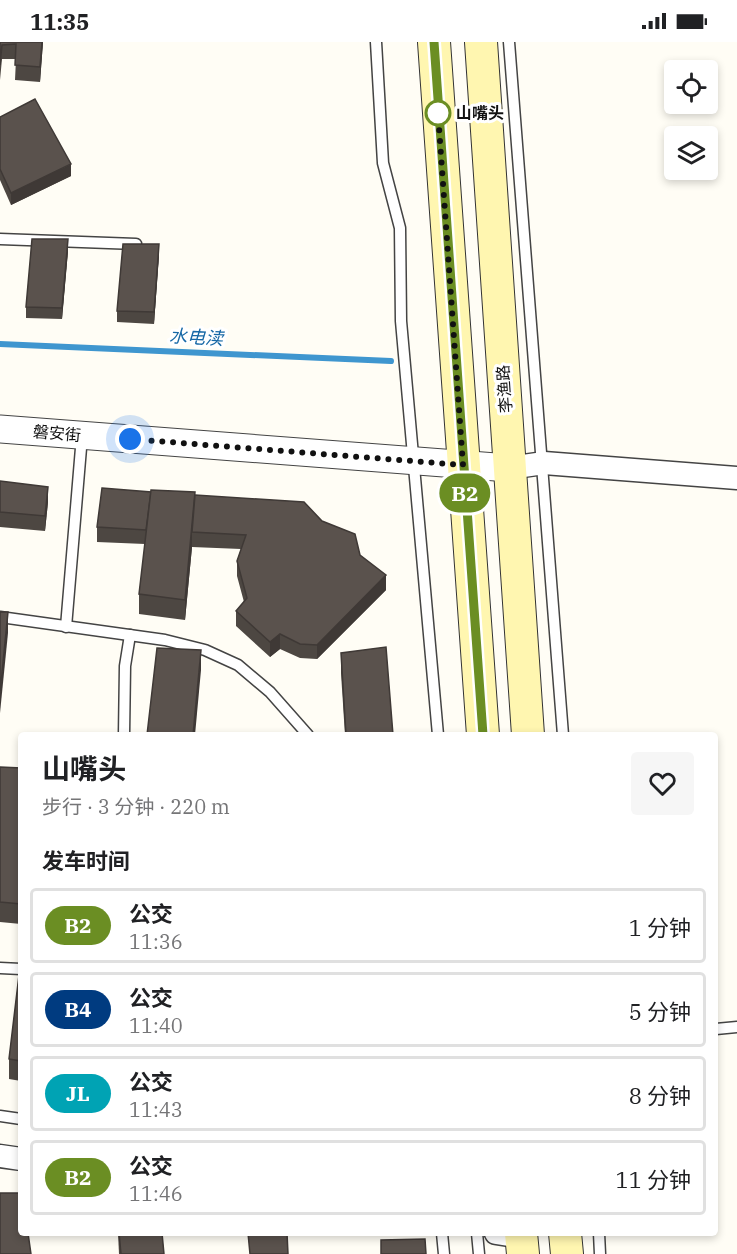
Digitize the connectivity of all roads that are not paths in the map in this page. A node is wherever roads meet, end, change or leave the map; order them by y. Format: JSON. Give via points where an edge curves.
{"nodes":[{"id":1,"x":376,"y":42,"type":"edge"},
{"id":2,"x":434,"y":42,"type":"edge"},
{"id":3,"x":481,"y":42,"type":"edge"},
{"id":4,"x":509,"y":42,"type":"edge"},
{"id":5,"x":0,"y":239,"type":"edge"},
{"id":6,"x":143,"y":245,"type":"edge"},
{"id":7,"x":0,"y":429,"type":"edge"},
{"id":8,"x":82,"y":435,"type":"junction"},
{"id":9,"x":415,"y":462,"type":"junction"},
{"id":10,"x":544,"y":463,"type":"junction"},
{"id":11,"x":463,"y":465,"type":"junction"},
{"id":12,"x":509,"y":468,"type":"junction"},
{"id":13,"x":737,"y":478,"type":"edge"},
{"id":14,"x":0,"y":617,"type":"edge"},
{"id":15,"x":66,"y":627,"type":"junction"},
{"id":16,"x":129,"y":635,"type":"junction"},
{"id":17,"x":124,"y":732,"type":"edge"},
{"id":18,"x":305,"y":732,"type":"edge"},
{"id":19,"x":438,"y":732,"type":"edge"},
{"id":20,"x":483,"y":732,"type":"edge"},
{"id":21,"x":528,"y":732,"type":"edge"},
{"id":22,"x":563,"y":732,"type":"edge"},
{"id":23,"x":0,"y":968,"type":"edge"},
{"id":24,"x":18,"y":969,"type":"edge"},
{"id":25,"x":737,"y":1027,"type":"edge"},
{"id":26,"x":718,"y":1029,"type":"edge"},
{"id":27,"x":0,"y":1116,"type":"edge"},
{"id":28,"x":18,"y":1119,"type":"edge"},
{"id":29,"x":0,"y":1156,"type":"edge"},
{"id":30,"x":18,"y":1159,"type":"edge"},
{"id":31,"x":442,"y":1236,"type":"edge"},
{"id":32,"x":477,"y":1236,"type":"edge"},
{"id":33,"x":565,"y":1236,"type":"edge"},
{"id":34,"x":598,"y":1236,"type":"edge"},
{"id":35,"x":444,"y":1254,"type":"edge"},
{"id":36,"x":479,"y":1254,"type":"edge"},
{"id":37,"x":567,"y":1254,"type":"edge"},
{"id":38,"x":600,"y":1254,"type":"edge"}],
"edges":[{"from":1,"to":9,"type":"lane","via":[[383,163],[400,228],[401,321]]},
{"from":2,"to":11,"type":"main road"},
{"from":3,"to":12,"type":"main road","name":"李渔路"},
{"from":4,"to":10,"type":"lane"},
{"from":5,"to":6,"type":"lane"},
{"from":7,"to":8,"type":"street","name":"磐安街"},
{"from":8,"to":9,"type":"street","name":"磐安街"},
{"from":8,"to":15,"type":"lane"},
{"from":9,"to":11,"type":"street","name":"磐安街"},
{"from":9,"to":19,"type":"lane"},
{"from":10,"to":12,"type":"street"},
{"from":10,"to":13,"type":"street"},
{"from":10,"to":22,"type":"lane"},
{"from":11,"to":12,"type":"street","name":"磐安街"},
{"from":11,"to":20,"type":"main road"},
{"from":12,"to":21,"type":"main road","name":"李渔路"},
{"from":14,"to":15,"type":"lane"},
{"from":15,"to":16,"type":"lane"},
{"from":16,"to":17,"type":"lane"},
{"from":16,"to":18,"type":"lane","via":[[205,650],[238,665],[270,692]]},
{"from":23,"to":24,"type":"lane"},
{"from":25,"to":26,"type":"lane"},
{"from":27,"to":28,"type":"lane"},
{"from":29,"to":30,"type":"street"},
{"from":31,"to":35,"type":"lane"},
{"from":32,"to":36,"type":"lane"},
{"from":33,"to":37,"type":"main road"},
{"from":34,"to":38,"type":"lane"}]}
